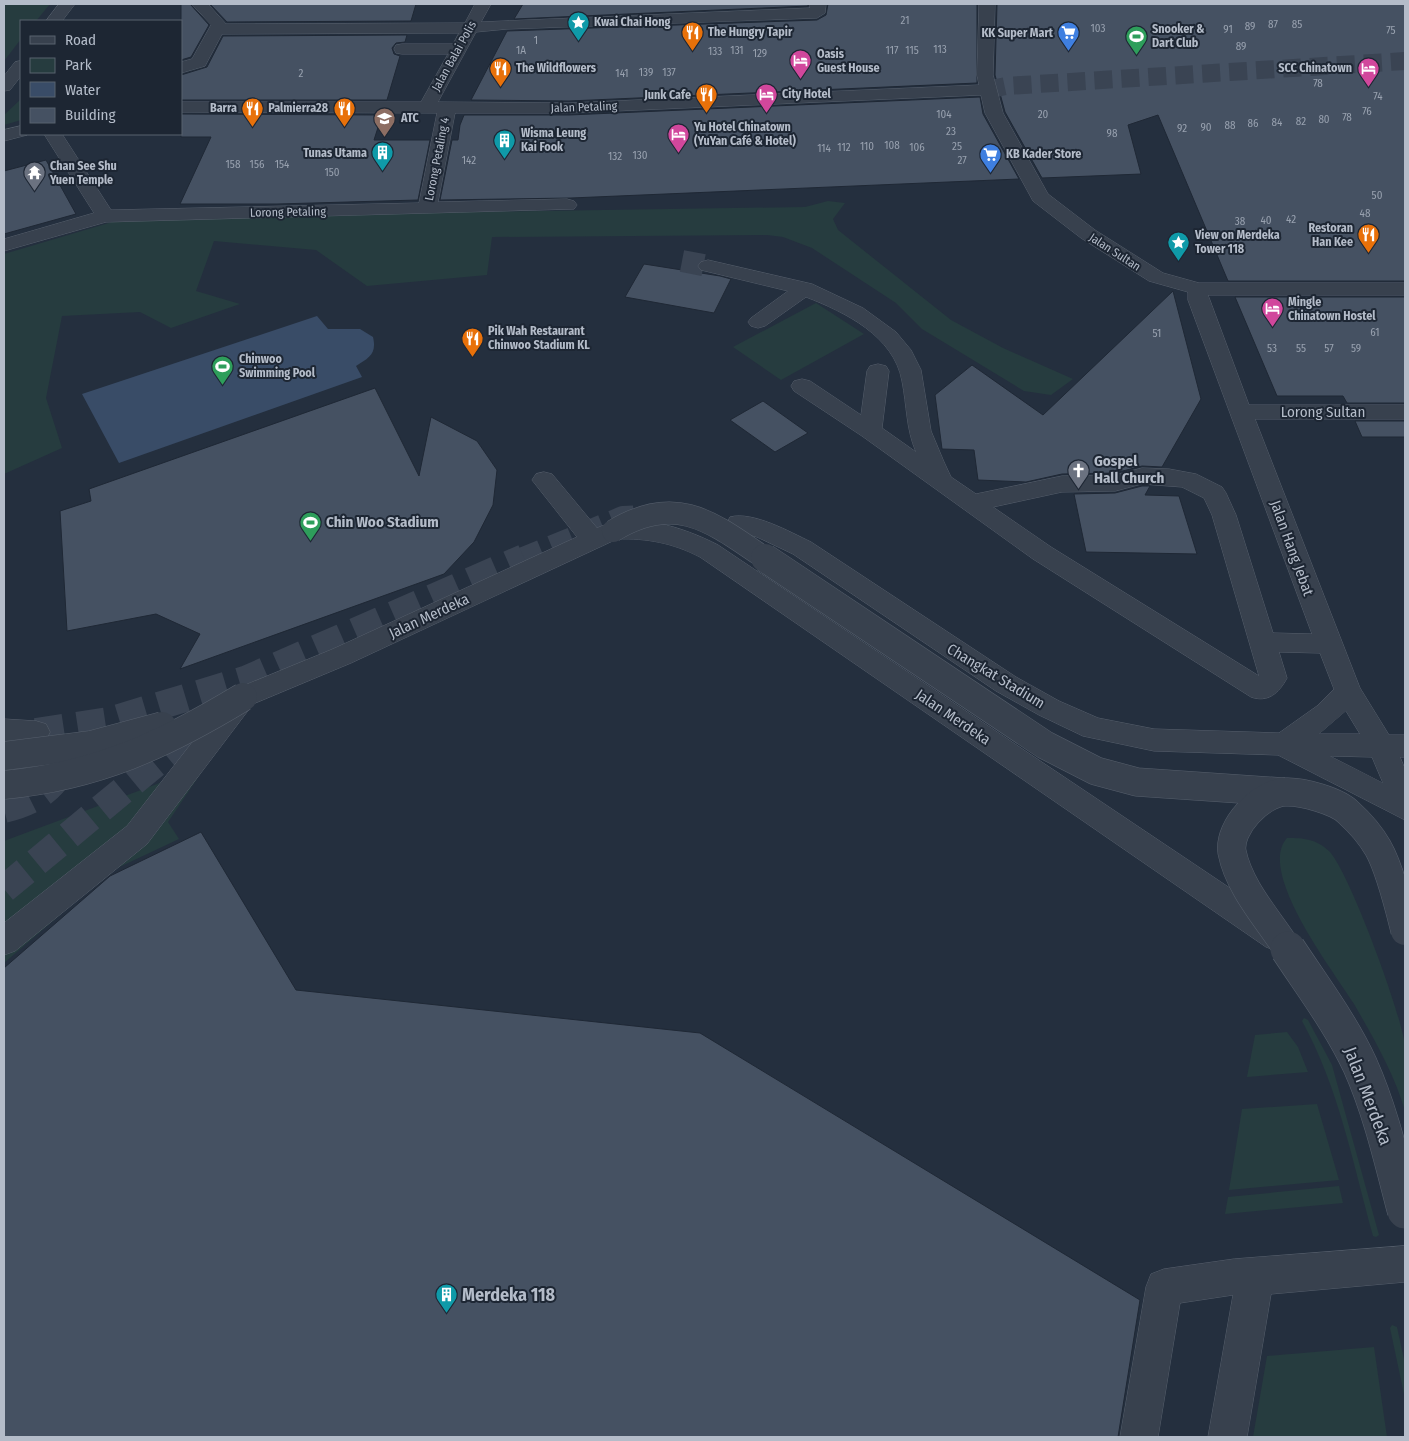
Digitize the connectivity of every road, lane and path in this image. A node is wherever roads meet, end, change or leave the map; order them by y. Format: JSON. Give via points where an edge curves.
{"nodes":[{"id":1,"x":67,"y":4,"type":"edge"},
{"id":2,"x":200,"y":4,"type":"edge"},
{"id":3,"x":483,"y":4,"type":"edge"},
{"id":4,"x":606,"y":4,"type":"edge"},
{"id":5,"x":818,"y":4,"type":"edge"},
{"id":6,"x":988,"y":4,"type":"edge"},
{"id":7,"x":55,"y":20,"type":"edge"},
{"id":8,"x":601,"y":21,"type":"junction"},
{"id":9,"x":470,"y":28,"type":"junction"},
{"id":10,"x":217,"y":29,"type":"junction"},
{"id":11,"x":403,"y":47,"type":"dead end"},
{"id":12,"x":460,"y":47,"type":"junction"},
{"id":13,"x":199,"y":62,"type":"junction"},
{"id":14,"x":20,"y":67,"type":"edge"},
{"id":15,"x":182,"y":68,"type":"edge"},
{"id":16,"x":4,"y":86,"type":"edge"},
{"id":17,"x":987,"y":90,"type":"junction"},
{"id":18,"x":182,"y":93,"type":"edge"},
{"id":19,"x":182,"y":107,"type":"edge"},
{"id":20,"x":426,"y":109,"type":"junction"},
{"id":21,"x":447,"y":109,"type":"junction"},
{"id":22,"x":20,"y":131,"type":"edge"},
{"id":23,"x":54,"y":135,"type":"edge"},
{"id":24,"x":4,"y":136,"type":"edge"},
{"id":25,"x":567,"y":205,"type":"dead end"},
{"id":26,"x":427,"y":209,"type":"junction"},
{"id":27,"x":105,"y":216,"type":"junction"},
{"id":28,"x":4,"y":244,"type":"edge"},
{"id":29,"x":708,"y":266,"type":"tunnel mouth"},
{"id":30,"x":805,"y":288,"type":"junction"},
{"id":31,"x":1198,"y":289,"type":"junction"},
{"id":32,"x":1405,"y":289,"type":"edge"},
{"id":33,"x":758,"y":322,"type":"dead end"},
{"id":34,"x":878,"y":371,"type":"dead end"},
{"id":35,"x":802,"y":386,"type":"dead end"},
{"id":36,"x":1241,"y":412,"type":"junction"},
{"id":37,"x":1405,"y":412,"type":"edge"},
{"id":38,"x":870,"y":431,"type":"junction"},
{"id":39,"x":544,"y":480,"type":"dead end"},
{"id":40,"x":941,"y":480,"type":"junction"},
{"id":41,"x":972,"y":503,"type":"junction"},
{"id":42,"x":739,"y":522,"type":"dead end"},
{"id":43,"x":603,"y":535,"type":"junction"},
{"id":44,"x":1263,"y":642,"type":"junction"},
{"id":45,"x":1329,"y":644,"type":"junction"},
{"id":46,"x":1348,"y":691,"type":"junction"},
{"id":47,"x":243,"y":697,"type":"junction"},
{"id":48,"x":4,"y":730,"type":"edge"},
{"id":49,"x":36,"y":732,"type":"tunnel mouth"},
{"id":50,"x":1283,"y":745,"type":"junction"},
{"id":51,"x":1393,"y":746,"type":"edge"},
{"id":52,"x":4,"y":756,"type":"edge"},
{"id":53,"x":4,"y":786,"type":"edge"},
{"id":54,"x":1284,"y":792,"type":"junction"},
{"id":55,"x":1405,"y":801,"type":"edge"},
{"id":56,"x":1405,"y":808,"type":"edge"},
{"id":57,"x":1405,"y":931,"type":"edge"},
{"id":58,"x":1281,"y":939,"type":"junction"},
{"id":59,"x":4,"y":941,"type":"edge"},
{"id":60,"x":1405,"y":1210,"type":"edge"},
{"id":61,"x":1405,"y":1264,"type":"edge"},
{"id":62,"x":1255,"y":1277,"type":"junction"},
{"id":63,"x":1139,"y":1437,"type":"edge"},
{"id":64,"x":1228,"y":1437,"type":"edge"}],
"edges":[{"from":1,"to":7,"type":"street"},
{"from":2,"to":10,"type":"street","via":[[219,25]]},
{"from":3,"to":9,"type":"street","name":"Jalan Balai Polis"},
{"from":4,"to":8,"type":"street"},
{"from":5,"to":8,"type":"street","via":[[817,13]]},
{"from":6,"to":17,"type":"street","name":"Jalan Sultan"},
{"from":8,"to":9,"type":"street"},
{"from":9,"to":10,"type":"street"},
{"from":9,"to":12,"type":"street","name":"Jalan Balai Polis"},
{"from":10,"to":13,"type":"street"},
{"from":11,"to":12,"type":"street"},
{"from":12,"to":20,"type":"street","name":"Jalan Balai Polis"},
{"from":13,"to":15,"type":"street"},
{"from":13,"to":18,"type":"street"},
{"from":14,"to":16,"type":"street"},
{"from":17,"to":21,"type":"street","name":"Jalan Petaling","via":[[569,108]]},
{"from":17,"to":31,"type":"street","name":"Jalan Sultan","via":[[998,121],[1035,190],[1047,205],[1138,268],[1172,283]]},
{"from":19,"to":20,"type":"street","name":"Jalan Petaling"},
{"from":20,"to":21,"type":"street","name":"Jalan Petaling"},
{"from":21,"to":26,"type":"street","name":"Lorong Petaling 4"},
{"from":22,"to":24,"type":"street"},
{"from":23,"to":27,"type":"street"},
{"from":25,"to":26,"type":"street","name":"Lorong Petaling"},
{"from":26,"to":27,"type":"street","name":"Lorong Petaling"},
{"from":27,"to":28,"type":"street","name":"Lorong Petaling"},
{"from":29,"to":30,"type":"street"},
{"from":30,"to":33,"type":"street"},
{"from":30,"to":40,"type":"street","via":[[858,313],[889,336],[906,360],[915,384],[920,434]]},
{"from":31,"to":32,"type":"street","name":"Jalan Sultan"},
{"from":31,"to":36,"type":"street","name":"Jalan Hang Jebat","via":[[1198,300]]},
{"from":34,"to":38,"type":"street"},
{"from":35,"to":38,"type":"street"},
{"from":36,"to":37,"type":"street","name":"Lorong Sultan"},
{"from":36,"to":45,"type":"street","name":"Jalan Hang Jebat"},
{"from":38,"to":40,"type":"street"},
{"from":39,"to":43,"type":"street"},
{"from":40,"to":41,"type":"street"},
{"from":41,"to":44,"type":"street","via":[[1042,553],[1261,690],[1274,678]]},
{"from":41,"to":44,"type":"street","via":[[1062,484],[1116,483],[1142,476],[1188,480],[1214,493],[1224,515]]},
{"from":42,"to":50,"type":"street","name":"Changkat Stadium","via":[[802,548],[1006,684],[1093,728],[1195,744]]},
{"from":43,"to":47,"type":"street","name":"Jalan Merdeka","via":[[342,656]]},
{"from":43,"to":54,"type":"street","name":"Jalan Merdeka","bridge":true,"via":[[630,519],[648,513],[670,512],[712,523],[1045,745],[1096,771],[1137,782]]},
{"from":43,"to":58,"type":"street","name":"Jalan Merdeka","bridge":true,"via":[[632,529],[672,535],[709,551]]},
{"from":44,"to":45,"type":"street"},
{"from":45,"to":46,"type":"street","name":"Jalan Hang Jebat"},
{"from":46,"to":50,"type":"street","via":[[1327,713]]},
{"from":46,"to":51,"type":"street","name":"Jalan Hang Jebat"},
{"from":47,"to":52,"type":"street","name":"Jalan Merdeka","bridge":true,"via":[[141,732],[91,745]]},
{"from":47,"to":53,"type":"street","name":"Jalan Merdeka","bridge":true,"via":[[165,741],[105,765]]},
{"from":47,"to":59,"type":"street","via":[[137,834]]},
{"from":48,"to":49,"type":"street"},
{"from":50,"to":51,"type":"street","name":"Changkat Stadium"},
{"from":50,"to":56,"type":"street","name":"Changkat Stadium"},
{"from":51,"to":55,"type":"street","name":"Jalan Hang Jebat"},
{"from":54,"to":57,"type":"street","name":"Jalan Merdeka","bridge":true,"via":[[1318,797],[1348,811],[1378,848],[1398,901]]},
{"from":54,"to":58,"type":"street","name":"Jalan Merdeka","bridge":true,"via":[[1259,803],[1244,816],[1233,835],[1232,851],[1241,879]]},
{"from":58,"to":60,"type":"street","name":"Jalan Merdeka","bridge":true,"via":[[1339,1026],[1360,1065],[1380,1115]]},
{"from":61,"to":62,"type":"street"},
{"from":62,"to":63,"type":"street","via":[[1164,1287]]},
{"from":62,"to":64,"type":"street"}]}
